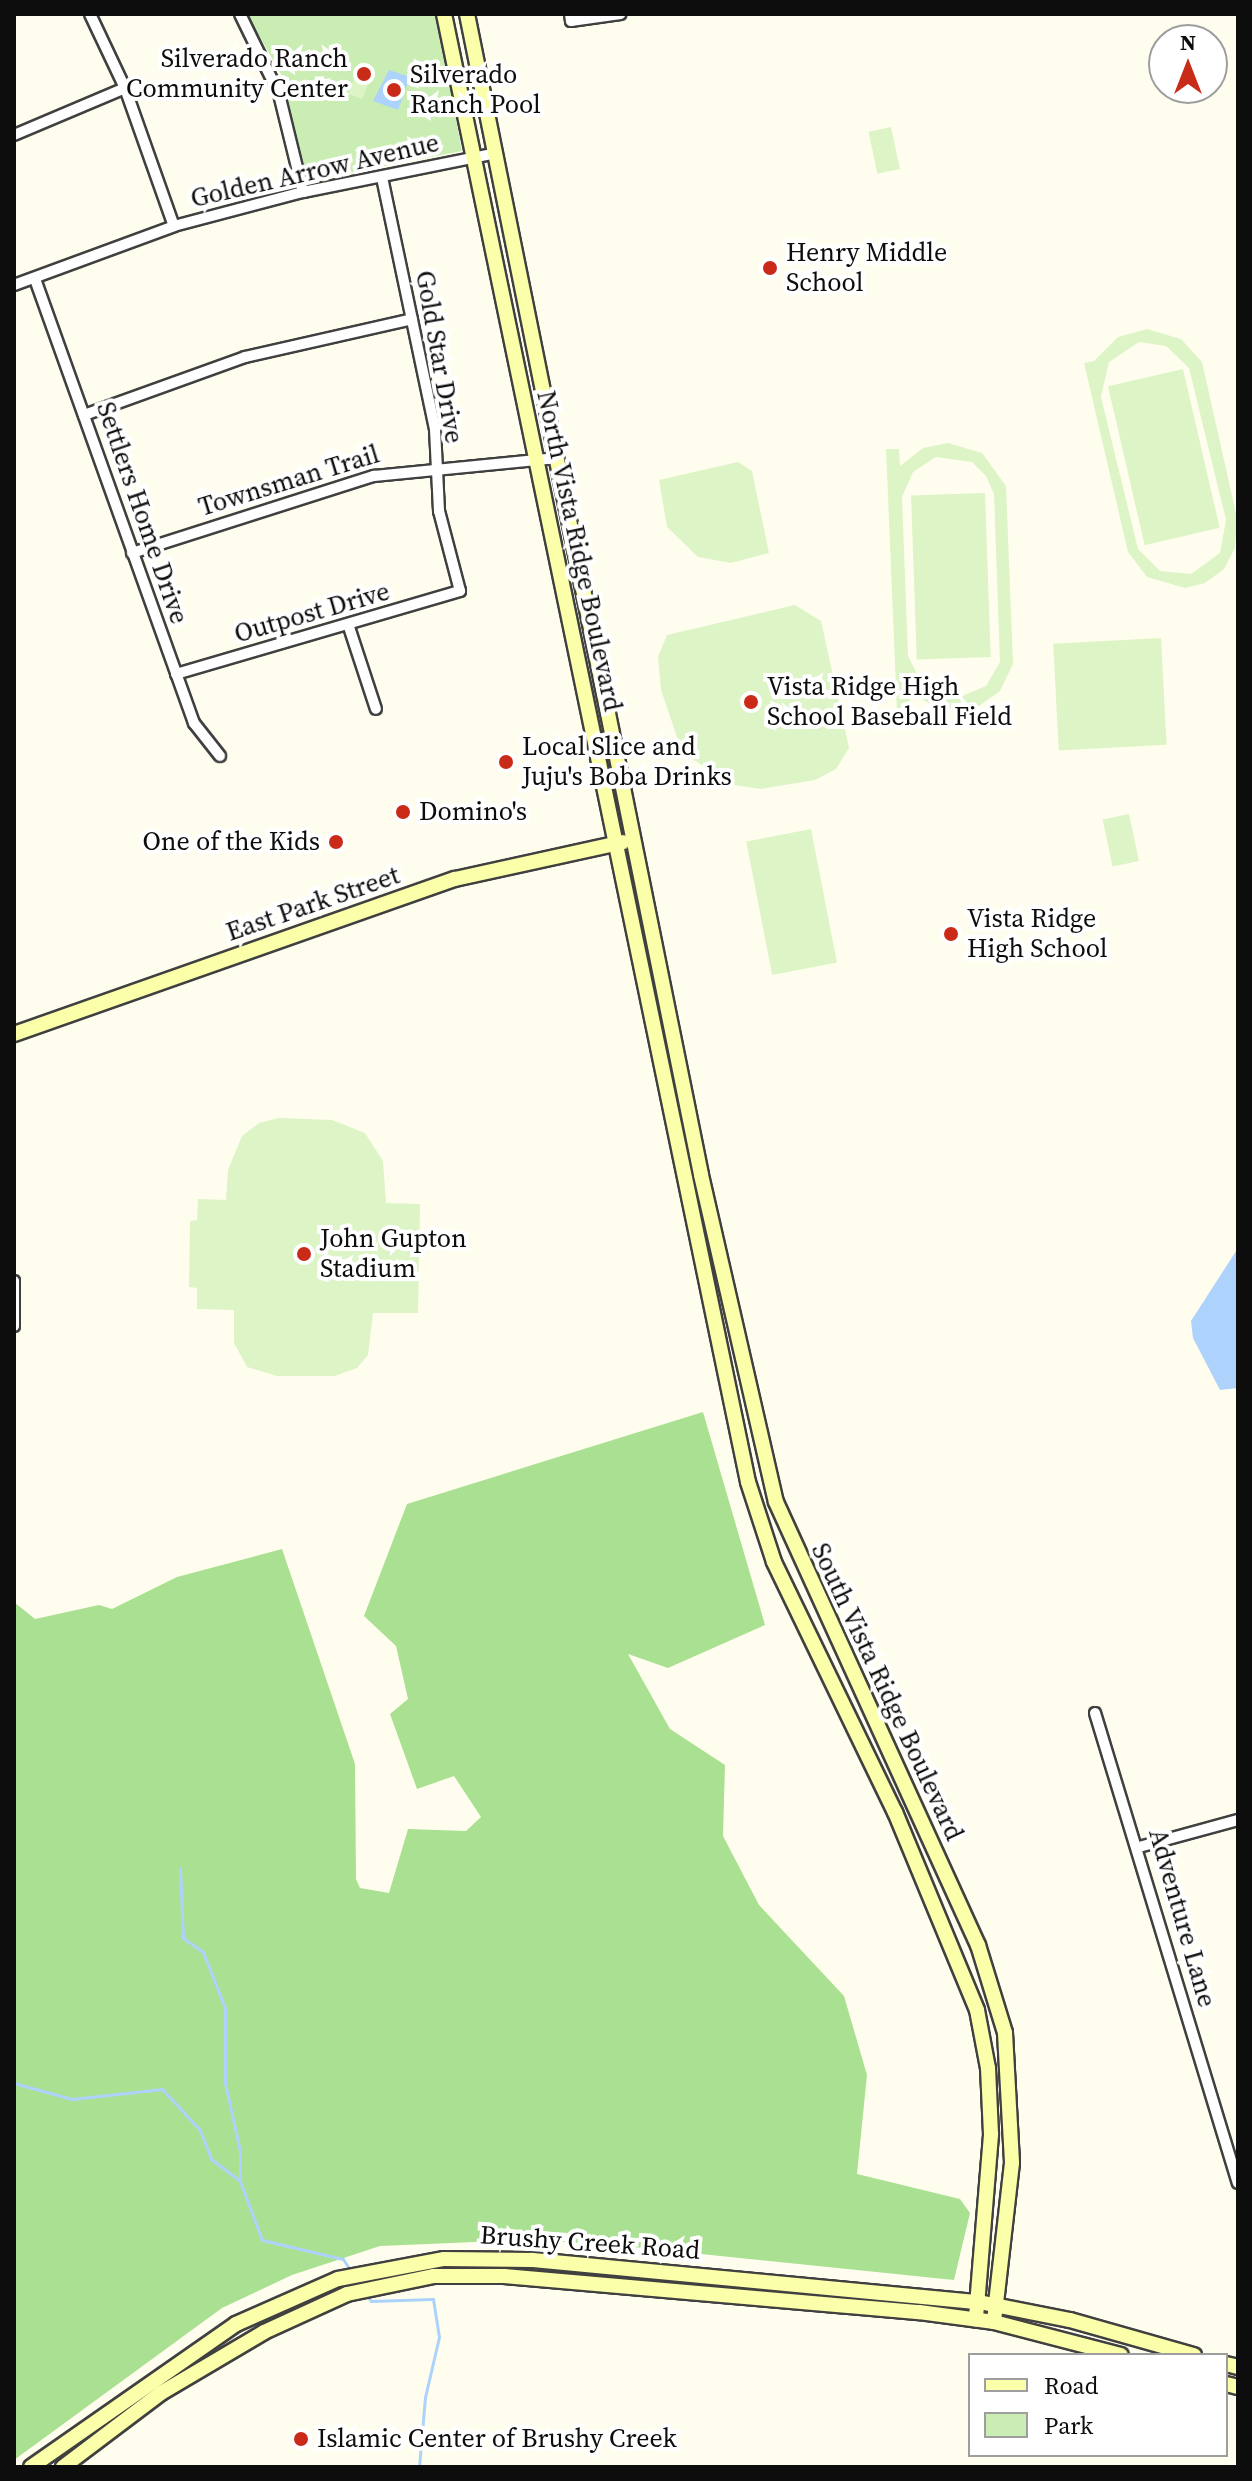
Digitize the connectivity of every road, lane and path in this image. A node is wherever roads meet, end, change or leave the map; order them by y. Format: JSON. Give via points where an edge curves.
{"nodes":[{"id":1,"x":90,"y":14,"type":"edge"},
{"id":2,"x":240,"y":14,"type":"edge"},
{"id":3,"x":444,"y":14,"type":"edge"},
{"id":4,"x":467,"y":14,"type":"edge"},
{"id":5,"x":621,"y":14,"type":"edge"},
{"id":6,"x":571,"y":18,"type":"edge"},
{"id":7,"x":125,"y":88,"type":"junction"},
{"id":8,"x":14,"y":135,"type":"edge"},
{"id":9,"x":491,"y":154,"type":"junction"},
{"id":10,"x":473,"y":158,"type":"junction"},
{"id":11,"x":382,"y":178,"type":"junction"},
{"id":12,"x":303,"y":192,"type":"junction"},
{"id":13,"x":174,"y":226,"type":"junction"},
{"id":14,"x":35,"y":279,"type":"junction"},
{"id":15,"x":14,"y":285,"type":"edge"},
{"id":16,"x":412,"y":319,"type":"junction"},
{"id":17,"x":84,"y":415,"type":"junction"},
{"id":18,"x":557,"y":458,"type":"junction"},
{"id":19,"x":536,"y":462,"type":"junction"},
{"id":20,"x":436,"y":470,"type":"junction"},
{"id":21,"x":132,"y":553,"type":"junction"},
{"id":22,"x":460,"y":591,"type":"joint"},
{"id":23,"x":349,"y":627,"type":"junction"},
{"id":24,"x":176,"y":674,"type":"junction"},
{"id":25,"x":376,"y":709,"type":"dead end"},
{"id":26,"x":220,"y":756,"type":"dead end"},
{"id":27,"x":634,"y":840,"type":"junction"},
{"id":28,"x":615,"y":844,"type":"junction"},
{"id":29,"x":14,"y":1034,"type":"edge"},
{"id":30,"x":682,"y":1081,"type":"joint"},
{"id":31,"x":667,"y":1098,"type":"joint"},
{"id":32,"x":14,"y":1281,"type":"edge"},
{"id":33,"x":14,"y":1326,"type":"edge"},
{"id":34,"x":1095,"y":1713,"type":"dead end"},
{"id":35,"x":1238,"y":1820,"type":"edge"},
{"id":36,"x":1139,"y":1847,"type":"junction"},
{"id":37,"x":1238,"y":2183,"type":"edge"},
{"id":38,"x":571,"y":2263,"type":"junction"},
{"id":39,"x":569,"y":2282,"type":"junction"},
{"id":40,"x":979,"y":2302,"type":"junction"},
{"id":41,"x":997,"y":2304,"type":"junction"},
{"id":42,"x":976,"y":2319,"type":"junction"},
{"id":43,"x":994,"y":2322,"type":"junction"},
{"id":44,"x":1113,"y":2353,"type":"edge"},
{"id":45,"x":1186,"y":2353,"type":"edge"},
{"id":46,"x":31,"y":2467,"type":"edge"},
{"id":47,"x":63,"y":2467,"type":"edge"}],
"edges":[{"from":1,"to":7,"type":"street"},
{"from":2,"to":12,"type":"street","via":[[279,94]]},
{"from":3,"to":10,"type":"street","name":"North Vista Ridge Boulevard"},
{"from":4,"to":9,"type":"street","name":"North Vista Ridge Boulevard"},
{"from":5,"to":6,"type":"street"},
{"from":7,"to":8,"type":"street"},
{"from":7,"to":13,"type":"street"},
{"from":9,"to":10,"type":"street","name":"Golden Arrow Avenue"},
{"from":9,"to":18,"type":"street","name":"North Vista Ridge Boulevard"},
{"from":10,"to":11,"type":"street","name":"Golden Arrow Avenue"},
{"from":10,"to":19,"type":"street","name":"North Vista Ridge Boulevard"},
{"from":11,"to":12,"type":"street","name":"Golden Arrow Avenue"},
{"from":11,"to":16,"type":"street","name":"Gold Star Drive"},
{"from":12,"to":13,"type":"street","name":"Golden Arrow Avenue"},
{"from":13,"to":14,"type":"street","name":"Golden Arrow Avenue"},
{"from":14,"to":15,"type":"street","name":"Golden Arrow Avenue"},
{"from":14,"to":17,"type":"street","name":"Settlers Home Drive"},
{"from":16,"to":17,"type":"street","via":[[245,357]]},
{"from":16,"to":20,"type":"street","name":"Gold Star Drive","via":[[435,429]]},
{"from":17,"to":21,"type":"street","name":"Settlers Home Drive"},
{"from":18,"to":19,"type":"street","name":"Townsman Trail"},
{"from":18,"to":27,"type":"street","name":"North Vista Ridge Boulevard"},
{"from":19,"to":20,"type":"street","name":"Townsman Trail"},
{"from":19,"to":28,"type":"street","name":"North Vista Ridge Boulevard"},
{"from":20,"to":21,"type":"street","name":"Townsman Trail","via":[[390,472],[304,494]]},
{"from":20,"to":22,"type":"street","name":"Gold Star Drive","via":[[439,511]]},
{"from":21,"to":24,"type":"street","name":"Settlers Home Drive"},
{"from":22,"to":23,"type":"street","name":"Outpost Drive"},
{"from":23,"to":24,"type":"street","name":"Outpost Drive"},
{"from":23,"to":25,"type":"street"},
{"from":24,"to":26,"type":"street","name":"Settlers Home Drive","via":[[194,723]]},
{"from":27,"to":28,"type":"street","name":"East Park Street"},
{"from":27,"to":30,"type":"street","name":"North Vista Ridge Boulevard"},
{"from":28,"to":29,"type":"street","name":"East Park Street","via":[[455,879]]},
{"from":28,"to":31,"type":"street","name":"North Vista Ridge Boulevard"},
{"from":30,"to":41,"type":"street","name":"South Vista Ridge Boulevard","via":[[776,1502],[978,1945],[1005,2033],[1012,2163]]},
{"from":31,"to":40,"type":"street","name":"South Vista Ridge Boulevard","via":[[756,1513],[774,1562],[931,1894],[977,2010],[988,2068],[991,2135]]},
{"from":32,"to":33,"type":"street"},
{"from":34,"to":36,"type":"street","name":"Adventure Lane"},
{"from":35,"to":36,"type":"street"},
{"from":36,"to":37,"type":"street","name":"Adventure Lane"},
{"from":38,"to":39,"type":"street"},
{"from":38,"to":40,"type":"street","name":"Brushy Creek Road"},
{"from":38,"to":46,"type":"street","name":"Brushy Creek Road","via":[[459,2258],[373,2270],[322,2285],[236,2324]]},
{"from":39,"to":42,"type":"street","name":"Brushy Creek Road"},
{"from":39,"to":47,"type":"street","name":"Brushy Creek Road","via":[[434,2276],[340,2297],[264,2332],[164,2391]]},
{"from":40,"to":41,"type":"street","name":"Brushy Creek Road"},
{"from":40,"to":42,"type":"street","name":"South Vista Ridge Boulevard"},
{"from":41,"to":43,"type":"street","name":"South Vista Ridge Boulevard"},
{"from":41,"to":45,"type":"street","name":"Brushy Creek Road"},
{"from":42,"to":43,"type":"street","name":"Brushy Creek Road"},
{"from":43,"to":44,"type":"street","name":"Brushy Creek Road"}]}
